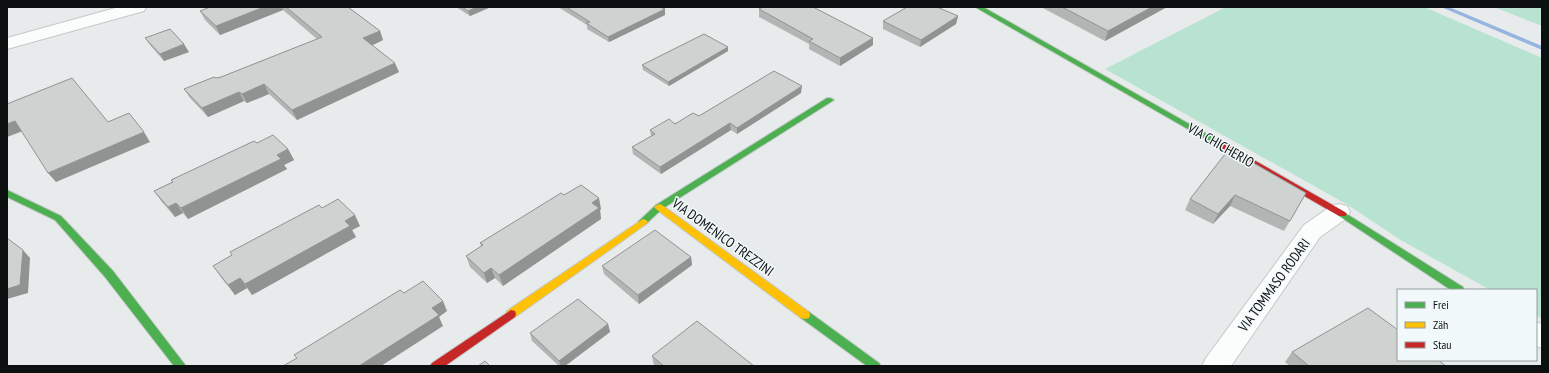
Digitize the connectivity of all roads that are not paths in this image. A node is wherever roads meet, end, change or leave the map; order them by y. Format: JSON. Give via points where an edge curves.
{"nodes":[{"id":1,"x":138,"y":7,"type":"edge"},
{"id":2,"x":978,"y":7,"type":"edge"},
{"id":3,"x":7,"y":44,"type":"edge"},
{"id":4,"x":830,"y":100,"type":"dead end"},
{"id":5,"x":7,"y":193,"type":"edge"},
{"id":6,"x":659,"y":207,"type":"junction"},
{"id":7,"x":1338,"y":212,"type":"junction"},
{"id":8,"x":1457,"y":289,"type":"edge"},
{"id":9,"x":180,"y":366,"type":"edge"},
{"id":10,"x":436,"y":366,"type":"edge"},
{"id":11,"x":875,"y":366,"type":"edge"},
{"id":12,"x":1216,"y":366,"type":"edge"}],
"edges":[{"from":1,"to":3,"type":"street"},
{"from":2,"to":7,"type":"street","name":"VIA CHICHERIO"},
{"from":4,"to":6,"type":"street","name":"VIA DOMENICO TREZZINI"},
{"from":5,"to":9,"type":"street","via":[[58,218],[109,274]]},
{"from":6,"to":10,"type":"street","via":[[645,220]]},
{"from":6,"to":11,"type":"street","name":"VIA DOMENICO TREZZINI"},
{"from":7,"to":8,"type":"street","name":"VIA CHICHERIO"},
{"from":7,"to":12,"type":"street","name":"VIA TOMMASO RODARI","via":[[1312,231]]}]}
